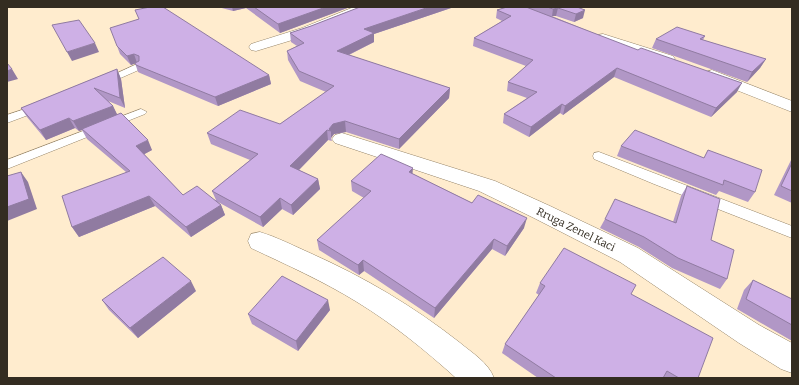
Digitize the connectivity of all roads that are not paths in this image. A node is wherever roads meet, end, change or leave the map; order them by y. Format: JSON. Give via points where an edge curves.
{"nodes":[{"id":1,"x":366,"y":7,"type":"edge"},
{"id":2,"x":589,"y":33,"type":"edge"},
{"id":3,"x":256,"y":47,"type":"dead end"},
{"id":4,"x":684,"y":65,"type":"edge"},
{"id":5,"x":137,"y":68,"type":"edge"},
{"id":6,"x":699,"y":70,"type":"edge"},
{"id":7,"x":94,"y":85,"type":"edge"},
{"id":8,"x":52,"y":102,"type":"edge"},
{"id":9,"x":792,"y":106,"type":"edge"},
{"id":10,"x":141,"y":112,"type":"dead end"},
{"id":11,"x":7,"y":118,"type":"edge"},
{"id":12,"x":342,"y":139,"type":"dead end"},
{"id":13,"x":599,"y":156,"type":"dead end"},
{"id":14,"x":7,"y":165,"type":"edge"},
{"id":15,"x":792,"y":232,"type":"edge"},
{"id":16,"x":260,"y":241,"type":"dead end"},
{"id":17,"x":792,"y":359,"type":"edge"},
{"id":18,"x":479,"y":378,"type":"edge"}],
"edges":[{"from":1,"to":3,"type":"street","via":[[308,31]]},
{"from":2,"to":4,"type":"street"},
{"from":5,"to":7,"type":"lane"},
{"from":6,"to":9,"type":"street"},
{"from":8,"to":11,"type":"lane"},
{"from":10,"to":14,"type":"lane"},
{"from":12,"to":17,"type":"street","name":"Rruga Zenel Kaci","via":[[487,186],[542,212],[629,255],[742,330]]},
{"from":13,"to":15,"type":"lane"},
{"from":16,"to":18,"type":"street","via":[[380,302],[450,353]]}]}
